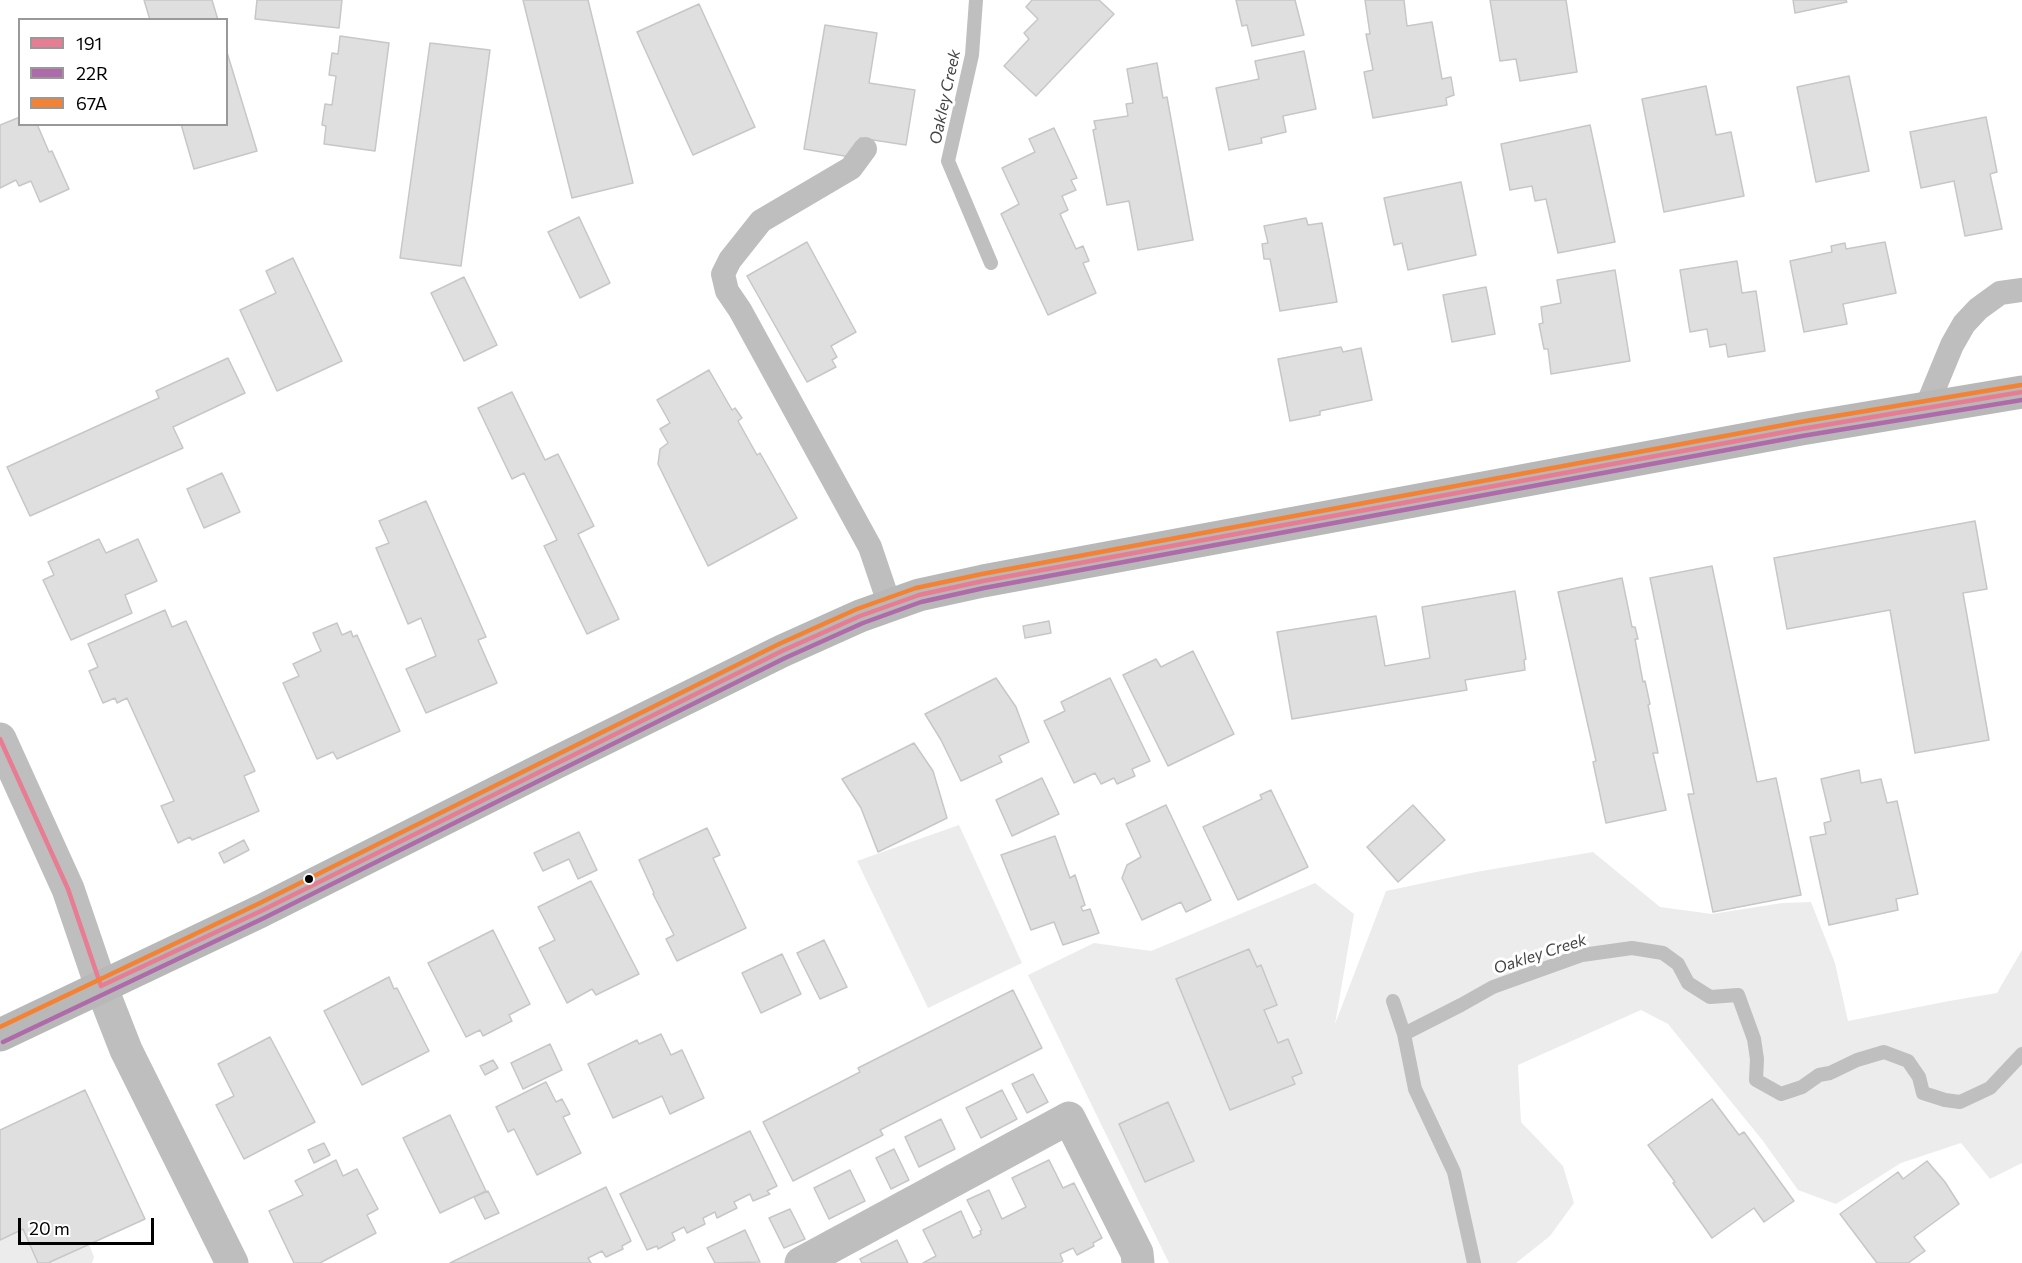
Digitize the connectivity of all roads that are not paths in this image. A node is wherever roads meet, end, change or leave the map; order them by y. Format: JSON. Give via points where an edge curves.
{"nodes":[{"id":1,"x":865,"y":149,"type":"dead end"},
{"id":2,"x":2022,"y":290,"type":"edge"},
{"id":3,"x":2022,"y":392,"type":"edge"},
{"id":4,"x":1926,"y":408,"type":"junction"},
{"id":5,"x":890,"y":606,"type":"junction"},
{"id":6,"x":0,"y":739,"type":"edge"},
{"id":7,"x":101,"y":986,"type":"junction"},
{"id":8,"x":0,"y":1035,"type":"edge"},
{"id":9,"x":232,"y":1263,"type":"edge"},
{"id":10,"x":801,"y":1263,"type":"edge"},
{"id":11,"x":1138,"y":1263,"type":"edge"}],
"edges":[{"from":1,"to":5,"type":"lane","via":[[851,168],[761,221],[723,274],[727,291],[870,547]]},
{"from":2,"to":4,"type":"lane","via":[[2000,293],[1964,324]]},
{"from":3,"to":4,"type":"main road"},
{"from":4,"to":5,"type":"main road","via":[[994,579],[919,595]]},
{"from":5,"to":7,"type":"main road","via":[[782,651],[261,911]]},
{"from":6,"to":7,"type":"street","via":[[68,889]]},
{"from":7,"to":8,"type":"main road"},
{"from":7,"to":9,"type":"street","via":[[126,1050]]},
{"from":10,"to":11,"type":"street","via":[[1069,1119],[1137,1253]]}]}
